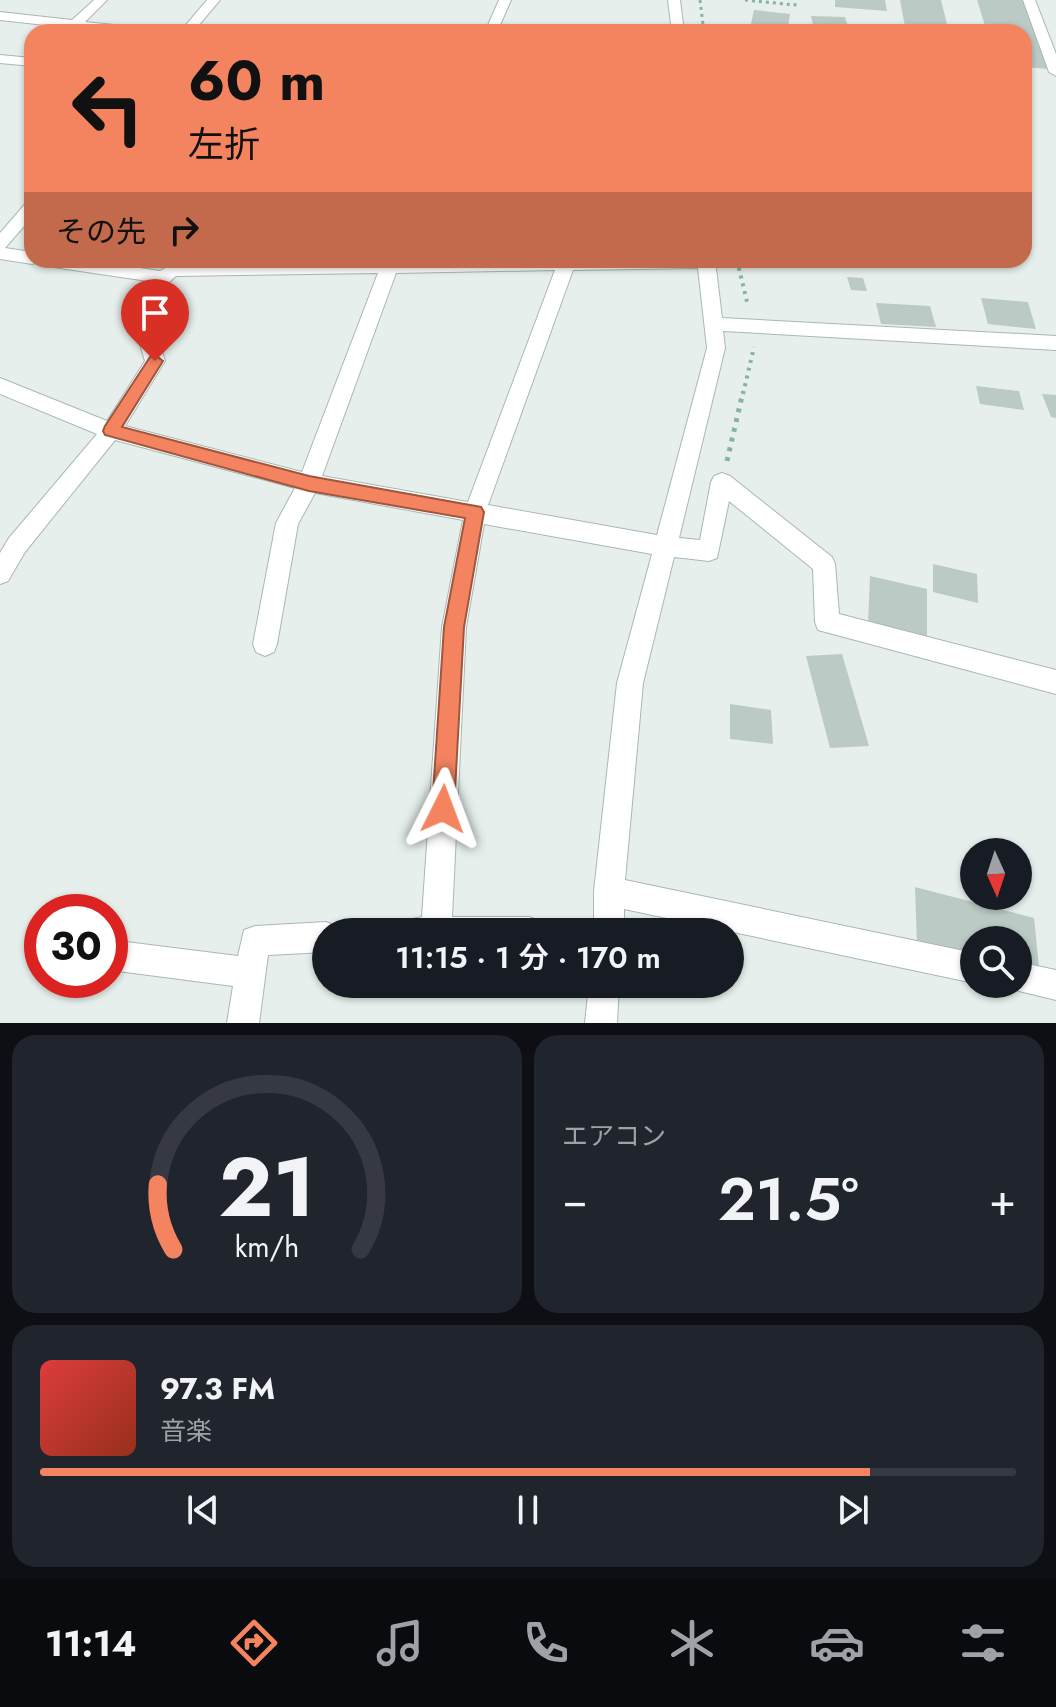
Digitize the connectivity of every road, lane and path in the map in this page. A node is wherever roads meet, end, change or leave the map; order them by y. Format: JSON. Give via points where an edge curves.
{"nodes":[{"id":1,"x":101,"y":0,"type":"edge"},
{"id":2,"x":214,"y":0,"type":"edge"},
{"id":3,"x":505,"y":0,"type":"edge"},
{"id":4,"x":674,"y":0,"type":"edge"},
{"id":5,"x":700,"y":0,"type":"edge"},
{"id":6,"x":745,"y":0,"type":"edge"},
{"id":7,"x":795,"y":0,"type":"edge"},
{"id":8,"x":1029,"y":0,"type":"edge"},
{"id":9,"x":0,"y":16,"type":"edge"},
{"id":10,"x":38,"y":24,"type":"edge"},
{"id":11,"x":75,"y":24,"type":"edge"},
{"id":12,"x":193,"y":24,"type":"edge"},
{"id":13,"x":494,"y":24,"type":"edge"},
{"id":14,"x":677,"y":24,"type":"edge"},
{"id":15,"x":703,"y":24,"type":"edge"},
{"id":16,"x":1056,"y":72,"type":"edge"},
{"id":17,"x":24,"y":216,"type":"edge"},
{"id":18,"x":0,"y":244,"type":"edge"},
{"id":19,"x":0,"y":253,"type":"edge"},
{"id":20,"x":24,"y":257,"type":"edge"},
{"id":21,"x":101,"y":268,"type":"edge"},
{"id":22,"x":245,"y":268,"type":"edge"},
{"id":23,"x":389,"y":268,"type":"edge"},
{"id":24,"x":565,"y":268,"type":"edge"},
{"id":25,"x":707,"y":268,"type":"edge"},
{"id":26,"x":739,"y":268,"type":"edge"},
{"id":27,"x":163,"y":277,"type":"junction"},
{"id":28,"x":714,"y":324,"type":"junction"},
{"id":29,"x":753,"y":326,"type":"junction"},
{"id":30,"x":1056,"y":343,"type":"edge"},
{"id":31,"x":0,"y":386,"type":"edge"},
{"id":32,"x":111,"y":431,"type":"junction"},
{"id":33,"x":722,"y":482,"type":"junction"},
{"id":34,"x":309,"y":483,"type":"junction"},
{"id":35,"x":475,"y":512,"type":"junction"},
{"id":36,"x":9,"y":544,"type":"edge"},
{"id":37,"x":664,"y":546,"type":"junction"},
{"id":38,"x":0,"y":574,"type":"edge"},
{"id":39,"x":265,"y":644,"type":"dead end"},
{"id":40,"x":1056,"y":682,"type":"edge"},
{"id":41,"x":609,"y":891,"type":"junction"},
{"id":42,"x":426,"y":918,"type":"edge"},
{"id":43,"x":609,"y":918,"type":"edge"},
{"id":44,"x":312,"y":938,"type":"edge"},
{"id":45,"x":128,"y":957,"type":"edge"},
{"id":46,"x":960,"y":965,"type":"edge"},
{"id":47,"x":251,"y":973,"type":"junction"},
{"id":48,"x":1032,"y":980,"type":"edge"},
{"id":49,"x":1056,"y":985,"type":"edge"},
{"id":50,"x":603,"y":998,"type":"edge"},
{"id":51,"x":243,"y":1023,"type":"edge"},
{"id":52,"x":601,"y":1023,"type":"edge"}],
"edges":[{"from":1,"to":11,"type":"street"},
{"from":2,"to":12,"type":"street"},
{"from":3,"to":13,"type":"street"},
{"from":4,"to":14,"type":"street"},
{"from":5,"to":15,"type":"path"},
{"from":6,"to":7,"type":"path","via":[[795,5]]},
{"from":8,"to":16,"type":"street"},
{"from":9,"to":10,"type":"street"},
{"from":17,"to":18,"type":"street"},
{"from":19,"to":20,"type":"street"},
{"from":21,"to":27,"type":"street"},
{"from":22,"to":27,"type":"street","via":[[172,270]]},
{"from":23,"to":34,"type":"street"},
{"from":24,"to":35,"type":"street"},
{"from":25,"to":28,"type":"street"},
{"from":26,"to":29,"type":"path"},
{"from":27,"to":32,"type":"street","via":[[136,301],[155,361]]},
{"from":28,"to":29,"type":"street"},
{"from":28,"to":37,"type":"street","via":[[716,348]]},
{"from":29,"to":30,"type":"street"},
{"from":29,"to":33,"type":"path","via":[[756,338]]},
{"from":31,"to":32,"type":"street"},
{"from":32,"to":34,"type":"street"},
{"from":32,"to":36,"type":"street"},
{"from":33,"to":37,"type":"street","via":[[709,551]]},
{"from":33,"to":40,"type":"street","via":[[824,564],[827,622]]},
{"from":34,"to":35,"type":"street"},
{"from":34,"to":39,"type":"street","via":[[287,523]]},
{"from":35,"to":37,"type":"street"},
{"from":35,"to":42,"type":"street","via":[[454,627]]},
{"from":36,"to":38,"type":"street"},
{"from":37,"to":41,"type":"street","via":[[630,683]]},
{"from":41,"to":43,"type":"street"},
{"from":41,"to":46,"type":"street"},
{"from":44,"to":47,"type":"street","via":[[255,941]]},
{"from":45,"to":47,"type":"street"},
{"from":47,"to":51,"type":"street"},
{"from":48,"to":49,"type":"street"},
{"from":50,"to":52,"type":"street"}]}
